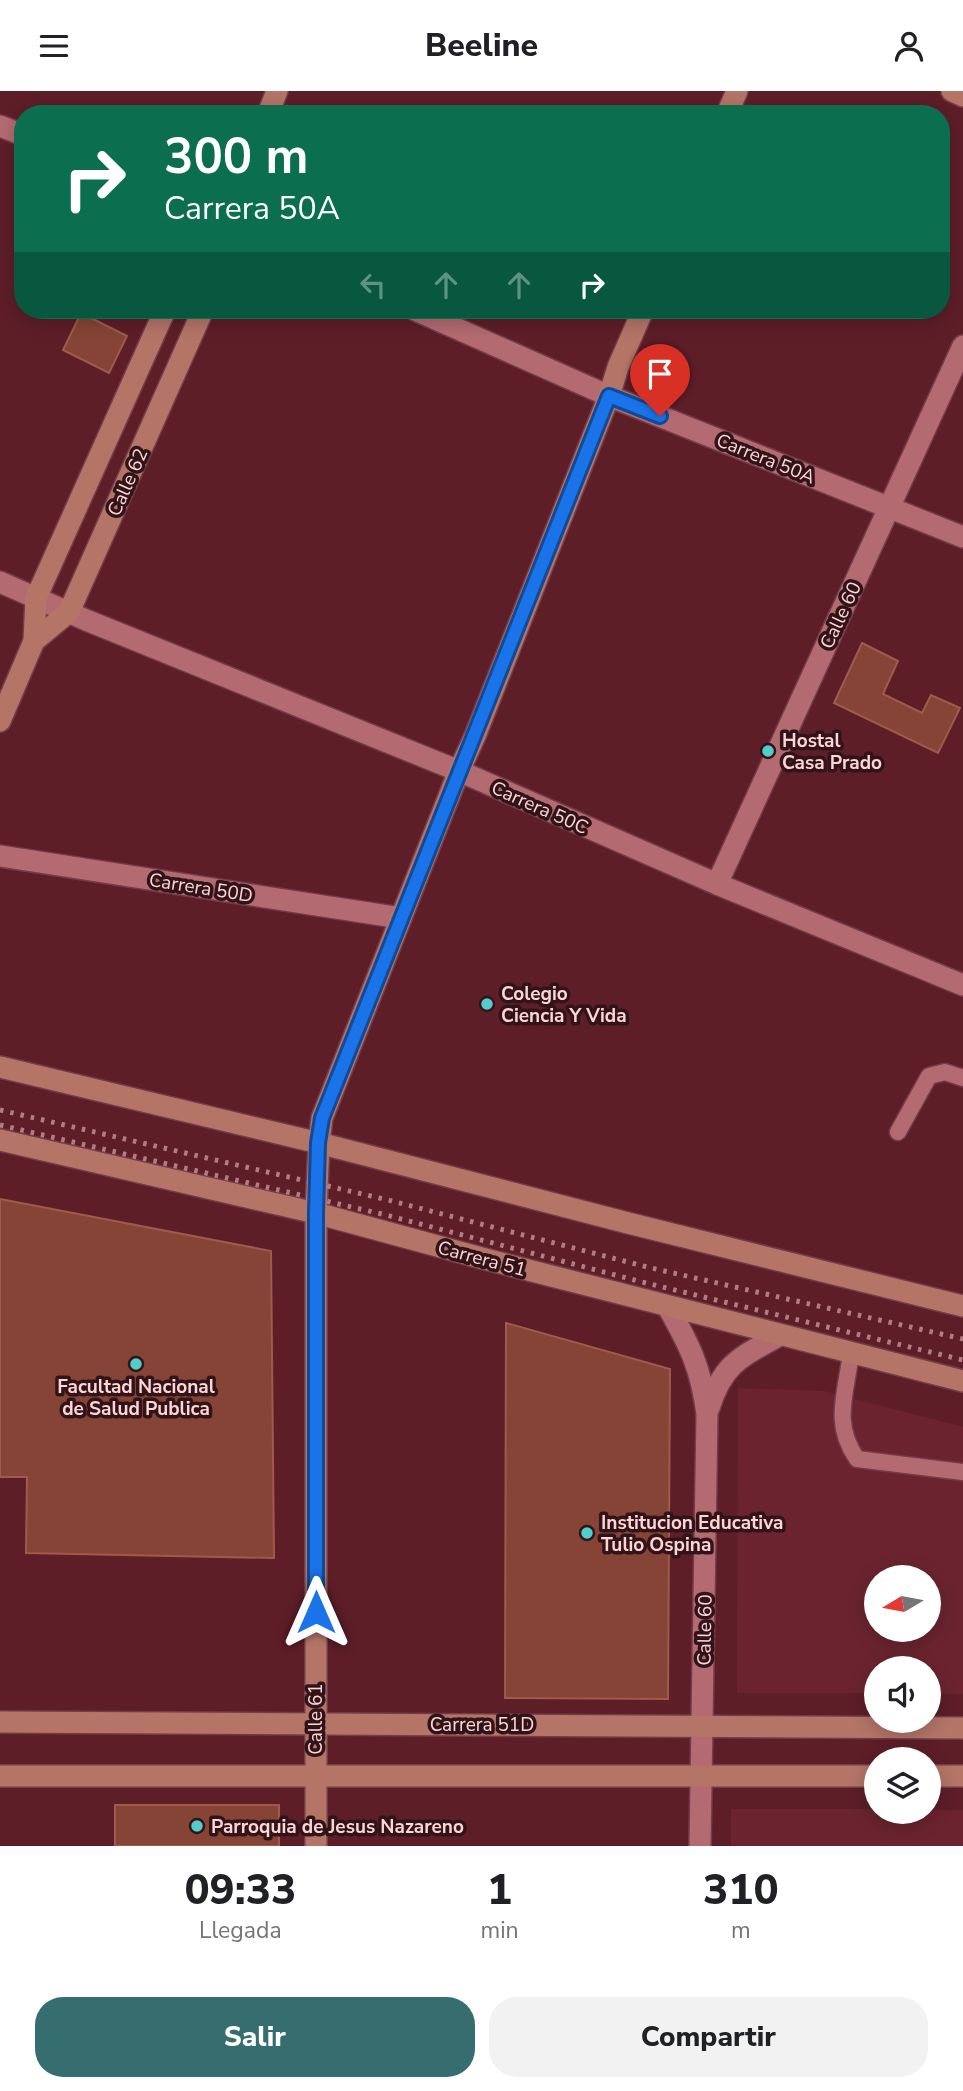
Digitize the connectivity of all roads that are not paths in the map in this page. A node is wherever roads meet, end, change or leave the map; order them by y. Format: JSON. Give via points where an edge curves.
{"nodes":[{"id":1,"x":952,"y":91,"type":"edge"},
{"id":2,"x":963,"y":96,"type":"edge"},
{"id":3,"x":161,"y":319,"type":"edge"},
{"id":4,"x":199,"y":319,"type":"edge"},
{"id":5,"x":435,"y":319,"type":"edge"},
{"id":6,"x":639,"y":319,"type":"edge"},
{"id":7,"x":963,"y":346,"type":"edge"},
{"id":8,"x":609,"y":396,"type":"junction"},
{"id":9,"x":889,"y":507,"type":"junction"},
{"id":10,"x":963,"y":537,"type":"edge"},
{"id":11,"x":0,"y":582,"type":"edge"},
{"id":12,"x":36,"y":598,"type":"junction"},
{"id":13,"x":69,"y":612,"type":"junction"},
{"id":14,"x":34,"y":641,"type":"junction"},
{"id":15,"x":0,"y":721,"type":"edge"},
{"id":16,"x":459,"y":771,"type":"junction"},
{"id":17,"x":0,"y":856,"type":"edge"},
{"id":18,"x":717,"y":884,"type":"junction"},
{"id":19,"x":401,"y":918,"type":"junction"},
{"id":20,"x":963,"y":985,"type":"edge"},
{"id":21,"x":0,"y":1067,"type":"edge"},
{"id":22,"x":963,"y":1078,"type":"edge"},
{"id":23,"x":898,"y":1132,"type":"dead end"},
{"id":24,"x":0,"y":1140,"type":"edge"},
{"id":25,"x":318,"y":1143,"type":"junction"},
{"id":26,"x":316,"y":1213,"type":"junction"},
{"id":27,"x":963,"y":1306,"type":"edge"},
{"id":28,"x":668,"y":1307,"type":"junction"},
{"id":29,"x":780,"y":1335,"type":"junction"},
{"id":30,"x":852,"y":1353,"type":"junction"},
{"id":31,"x":963,"y":1381,"type":"edge"},
{"id":32,"x":707,"y":1414,"type":"junction"},
{"id":33,"x":963,"y":1472,"type":"edge"},
{"id":34,"x":0,"y":1722,"type":"edge"},
{"id":35,"x":315,"y":1723,"type":"junction"},
{"id":36,"x":702,"y":1725,"type":"junction"},
{"id":37,"x":963,"y":1728,"type":"edge"},
{"id":38,"x":0,"y":1776,"type":"edge"},
{"id":39,"x":864,"y":1776,"type":"edge"},
{"id":40,"x":941,"y":1776,"type":"edge"},
{"id":41,"x":963,"y":1776,"type":"edge"},
{"id":42,"x":314,"y":1777,"type":"junction"},
{"id":43,"x":702,"y":1778,"type":"junction"},
{"id":44,"x":316,"y":1846,"type":"edge"},
{"id":45,"x":701,"y":1846,"type":"edge"}],
"edges":[{"from":1,"to":2,"type":"main road"},
{"from":3,"to":12,"type":"main road","name":"Calle 62"},
{"from":4,"to":13,"type":"main road","name":"Calle 62"},
{"from":5,"to":8,"type":"street","name":"Carrera 50A"},
{"from":6,"to":8,"type":"main road","name":"Calle 61"},
{"from":7,"to":9,"type":"street","name":"Calle 60"},
{"from":8,"to":9,"type":"street","name":"Carrera 50A"},
{"from":8,"to":16,"type":"main road","name":"Calle 61"},
{"from":9,"to":10,"type":"street","name":"Carrera 50A"},
{"from":9,"to":18,"type":"street","name":"Calle 60"},
{"from":11,"to":12,"type":"street","name":"Carrera 50C"},
{"from":12,"to":13,"type":"street","name":"Carrera 50C"},
{"from":12,"to":14,"type":"main road","name":"Calle 62"},
{"from":13,"to":14,"type":"main road","name":"Calle 62"},
{"from":13,"to":16,"type":"street","name":"Carrera 50C"},
{"from":14,"to":15,"type":"main road","name":"Calle 62"},
{"from":16,"to":18,"type":"street","name":"Carrera 50C"},
{"from":16,"to":19,"type":"main road","name":"Calle 61"},
{"from":17,"to":19,"type":"street","name":"Carrera 50D"},
{"from":18,"to":20,"type":"street","name":"Carrera 50C"},
{"from":19,"to":25,"type":"main road","name":"Calle 61","via":[[326,1107]]},
{"from":21,"to":25,"type":"main road"},
{"from":22,"to":23,"type":"lane","via":[[945,1072],[929,1076]]},
{"from":24,"to":26,"type":"main road","name":"Carrera 51"},
{"from":25,"to":26,"type":"main road","name":"Calle 61"},
{"from":25,"to":27,"type":"main road"},
{"from":26,"to":28,"type":"main road","name":"Carrera 51"},
{"from":26,"to":35,"type":"main road","name":"Calle 61"},
{"from":28,"to":29,"type":"main road","name":"Carrera 51"},
{"from":28,"to":32,"type":"street","name":"Calle 60","via":[[699,1367]]},
{"from":29,"to":30,"type":"main road","name":"Carrera 51"},
{"from":29,"to":32,"type":"street","name":"Calle 60","via":[[740,1358],[723,1374]]},
{"from":30,"to":31,"type":"main road","name":"Carrera 51"},
{"from":30,"to":33,"type":"lane","via":[[842,1425],[857,1459]]},
{"from":32,"to":36,"type":"street","name":"Calle 60"},
{"from":34,"to":35,"type":"main road","name":"Carrera 51D"},
{"from":35,"to":36,"type":"main road","name":"Carrera 51D"},
{"from":35,"to":42,"type":"main road","name":"Calle 61"},
{"from":36,"to":37,"type":"main road","name":"Carrera 51D"},
{"from":36,"to":43,"type":"street","name":"Calle 60"},
{"from":38,"to":42,"type":"main road"},
{"from":39,"to":43,"type":"main road"},
{"from":40,"to":41,"type":"main road"},
{"from":42,"to":43,"type":"main road"},
{"from":42,"to":44,"type":"main road","name":"Calle 61"},
{"from":43,"to":45,"type":"street","name":"Calle 60"}]}
